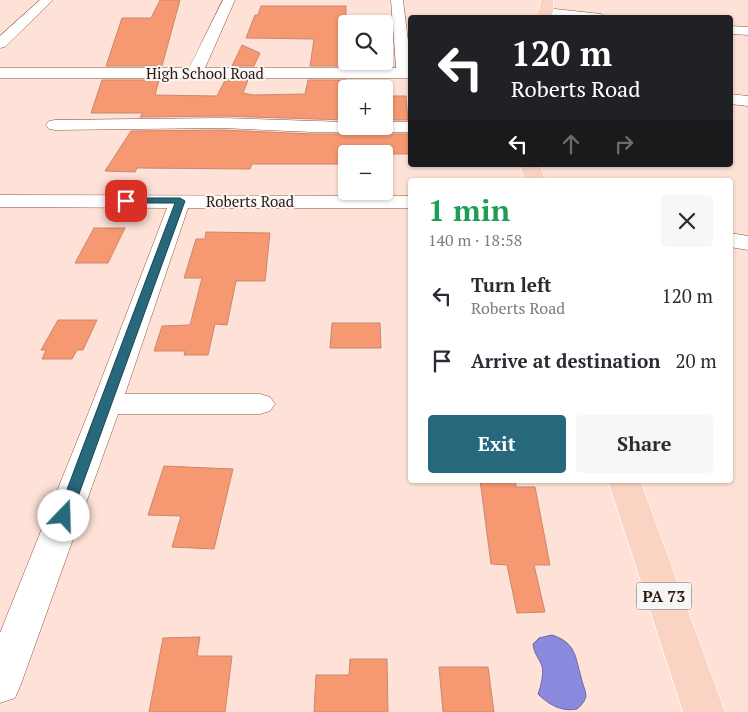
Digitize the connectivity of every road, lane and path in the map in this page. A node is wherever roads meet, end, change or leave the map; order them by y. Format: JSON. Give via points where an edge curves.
{"nodes":[{"id":1,"x":47,"y":0,"type":"edge"},
{"id":2,"x":229,"y":0,"type":"edge"},
{"id":3,"x":397,"y":0,"type":"edge"},
{"id":4,"x":545,"y":10,"type":"edge"},
{"id":5,"x":580,"y":15,"type":"edge"},
{"id":6,"x":733,"y":30,"type":"edge"},
{"id":7,"x":748,"y":32,"type":"edge"},
{"id":8,"x":0,"y":44,"type":"edge"},
{"id":9,"x":0,"y":73,"type":"edge"},
{"id":10,"x":195,"y":73,"type":"junction"},
{"id":11,"x":407,"y":73,"type":"edge"},
{"id":12,"x":733,"y":100,"type":"edge"},
{"id":13,"x":748,"y":102,"type":"edge"},
{"id":14,"x":54,"y":125,"type":"dead end"},
{"id":15,"x":408,"y":127,"type":"edge"},
{"id":16,"x":0,"y":201,"type":"edge"},
{"id":17,"x":180,"y":201,"type":"junction"},
{"id":18,"x":408,"y":202,"type":"edge"},
{"id":19,"x":733,"y":240,"type":"edge"},
{"id":20,"x":748,"y":243,"type":"edge"},
{"id":21,"x":107,"y":404,"type":"junction"},
{"id":22,"x":260,"y":404,"type":"dead end"},
{"id":23,"x":625,"y":483,"type":"edge"},
{"id":24,"x":0,"y":684,"type":"edge"},
{"id":25,"x":704,"y":712,"type":"edge"}],
"edges":[{"from":1,"to":8,"type":"street"},
{"from":2,"to":10,"type":"street"},
{"from":3,"to":11,"type":"street"},
{"from":4,"to":5,"type":"street"},
{"from":6,"to":7,"type":"street"},
{"from":9,"to":10,"type":"street","name":"High School Road"},
{"from":10,"to":11,"type":"street","name":"High School Road"},
{"from":12,"to":13,"type":"street"},
{"from":14,"to":15,"type":"street","via":[[222,123]]},
{"from":16,"to":17,"type":"street","name":"Roberts Road"},
{"from":17,"to":18,"type":"street","name":"Roberts Road"},
{"from":17,"to":21,"type":"street"},
{"from":19,"to":20,"type":"street"},
{"from":21,"to":22,"type":"street"},
{"from":21,"to":24,"type":"street"},
{"from":23,"to":25,"type":"main road","number":"PA 73"}]}
